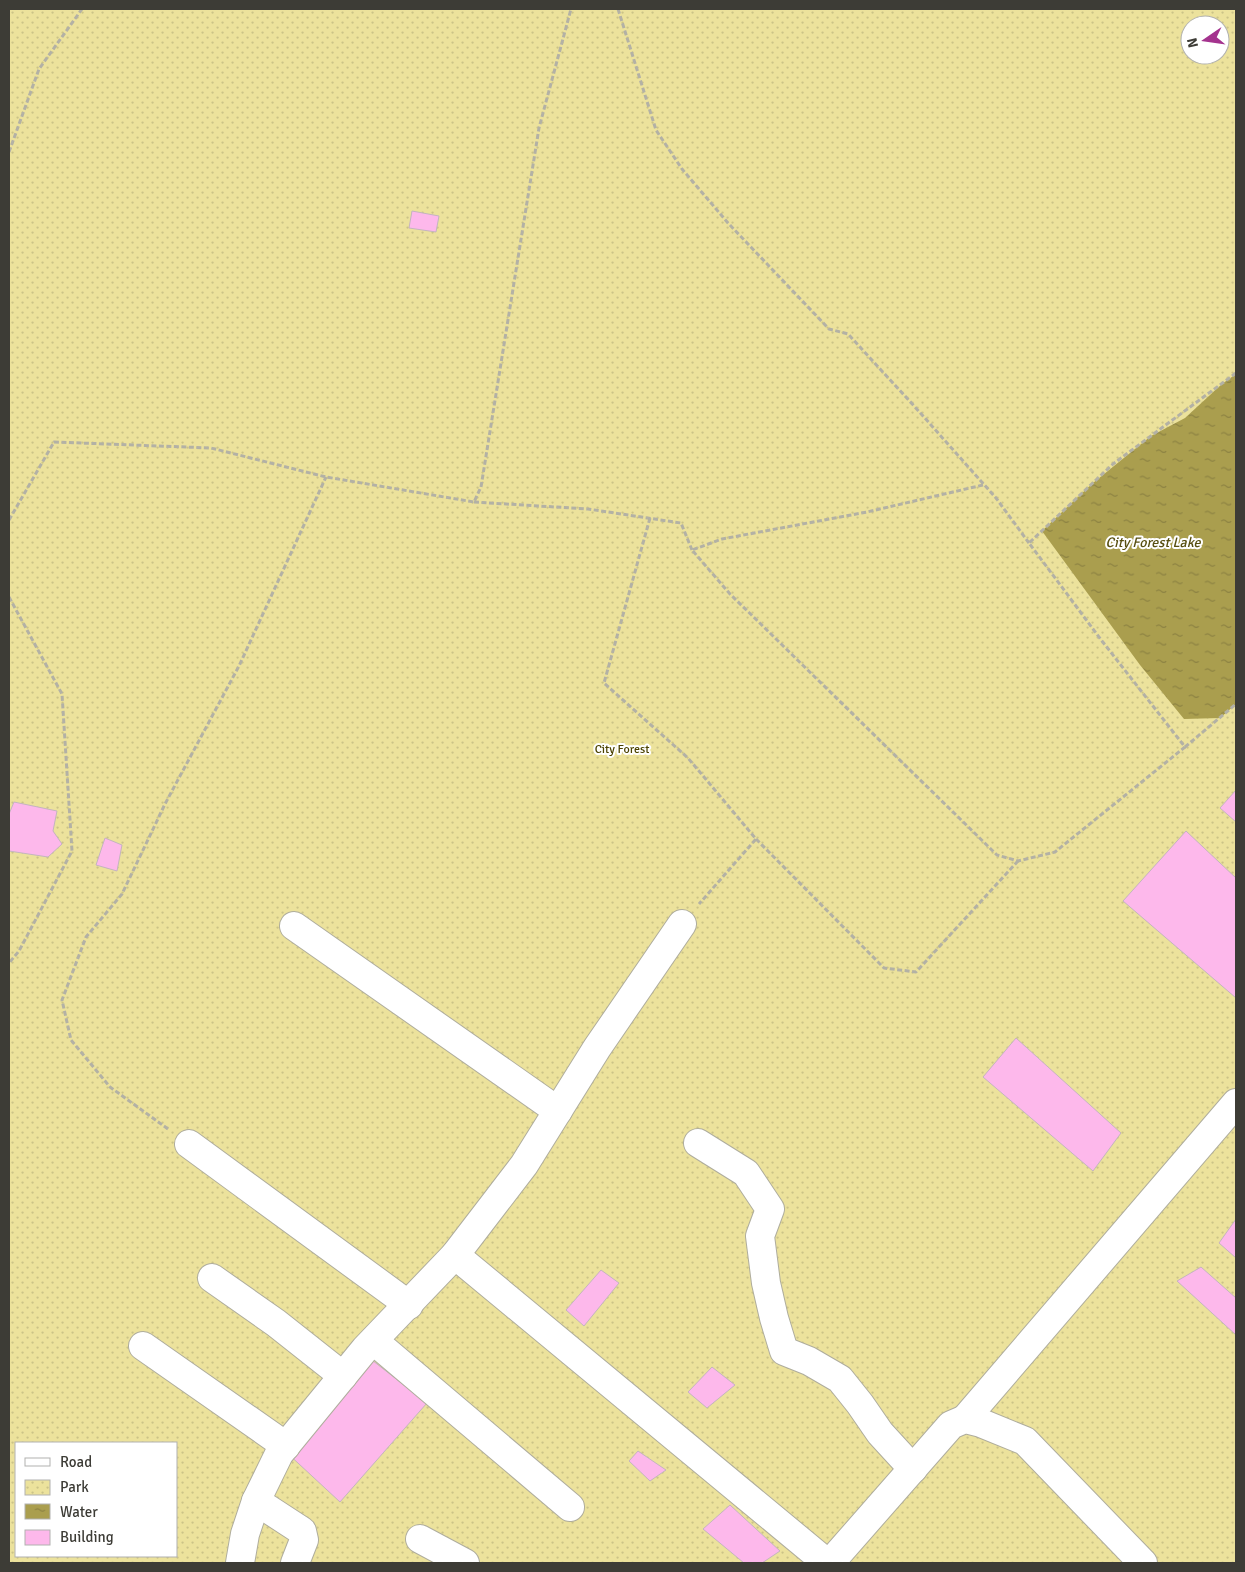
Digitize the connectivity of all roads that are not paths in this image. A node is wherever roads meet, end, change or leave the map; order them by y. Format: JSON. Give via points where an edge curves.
{"nodes":[{"id":1,"x":682,"y":924,"type":"road end"},
{"id":2,"x":294,"y":926,"type":"dead end"},
{"id":3,"x":1236,"y":1104,"type":"edge"},
{"id":4,"x":558,"y":1112,"type":"junction"},
{"id":5,"x":698,"y":1143,"type":"dead end"},
{"id":6,"x":189,"y":1144,"type":"road end"},
{"id":7,"x":455,"y":1255,"type":"junction"},
{"id":8,"x":212,"y":1278,"type":"dead end"},
{"id":9,"x":409,"y":1305,"type":"junction"},
{"id":10,"x":374,"y":1341,"type":"junction"},
{"id":11,"x":143,"y":1346,"type":"dead end"},
{"id":12,"x":343,"y":1376,"type":"junction"},
{"id":13,"x":965,"y":1419,"type":"junction"},
{"id":14,"x":286,"y":1446,"type":"junction"},
{"id":15,"x":913,"y":1469,"type":"junction"},
{"id":16,"x":256,"y":1501,"type":"junction"},
{"id":17,"x":570,"y":1507,"type":"dead end"},
{"id":18,"x":420,"y":1539,"type":"dead end"},
{"id":19,"x":240,"y":1563,"type":"edge"},
{"id":20,"x":295,"y":1563,"type":"edge"},
{"id":21,"x":465,"y":1563,"type":"edge"},
{"id":22,"x":829,"y":1563,"type":"edge"},
{"id":23,"x":1142,"y":1563,"type":"edge"}],
"edges":[{"from":1,"to":4,"type":"street","via":[[596,1048]]},
{"from":2,"to":4,"type":"street"},
{"from":3,"to":13,"type":"street"},
{"from":4,"to":7,"type":"street","via":[[524,1165]]},
{"from":5,"to":15,"type":"street","via":[[746,1173],[770,1209],[760,1236],[766,1283],[784,1351],[810,1361],[840,1380],[880,1433]]},
{"from":6,"to":9,"type":"street"},
{"from":7,"to":9,"type":"street"},
{"from":7,"to":22,"type":"street"},
{"from":8,"to":12,"type":"street"},
{"from":9,"to":10,"type":"street"},
{"from":10,"to":12,"type":"street"},
{"from":10,"to":17,"type":"street"},
{"from":11,"to":14,"type":"street"},
{"from":12,"to":14,"type":"street"},
{"from":13,"to":15,"type":"street","via":[[951,1425]]},
{"from":13,"to":23,"type":"street","via":[[981,1422],[1025,1441]]},
{"from":14,"to":16,"type":"street"},
{"from":15,"to":22,"type":"street"},
{"from":16,"to":19,"type":"street"},
{"from":16,"to":20,"type":"street","via":[[302,1531],[304,1540]]},
{"from":18,"to":21,"type":"street"}]}
